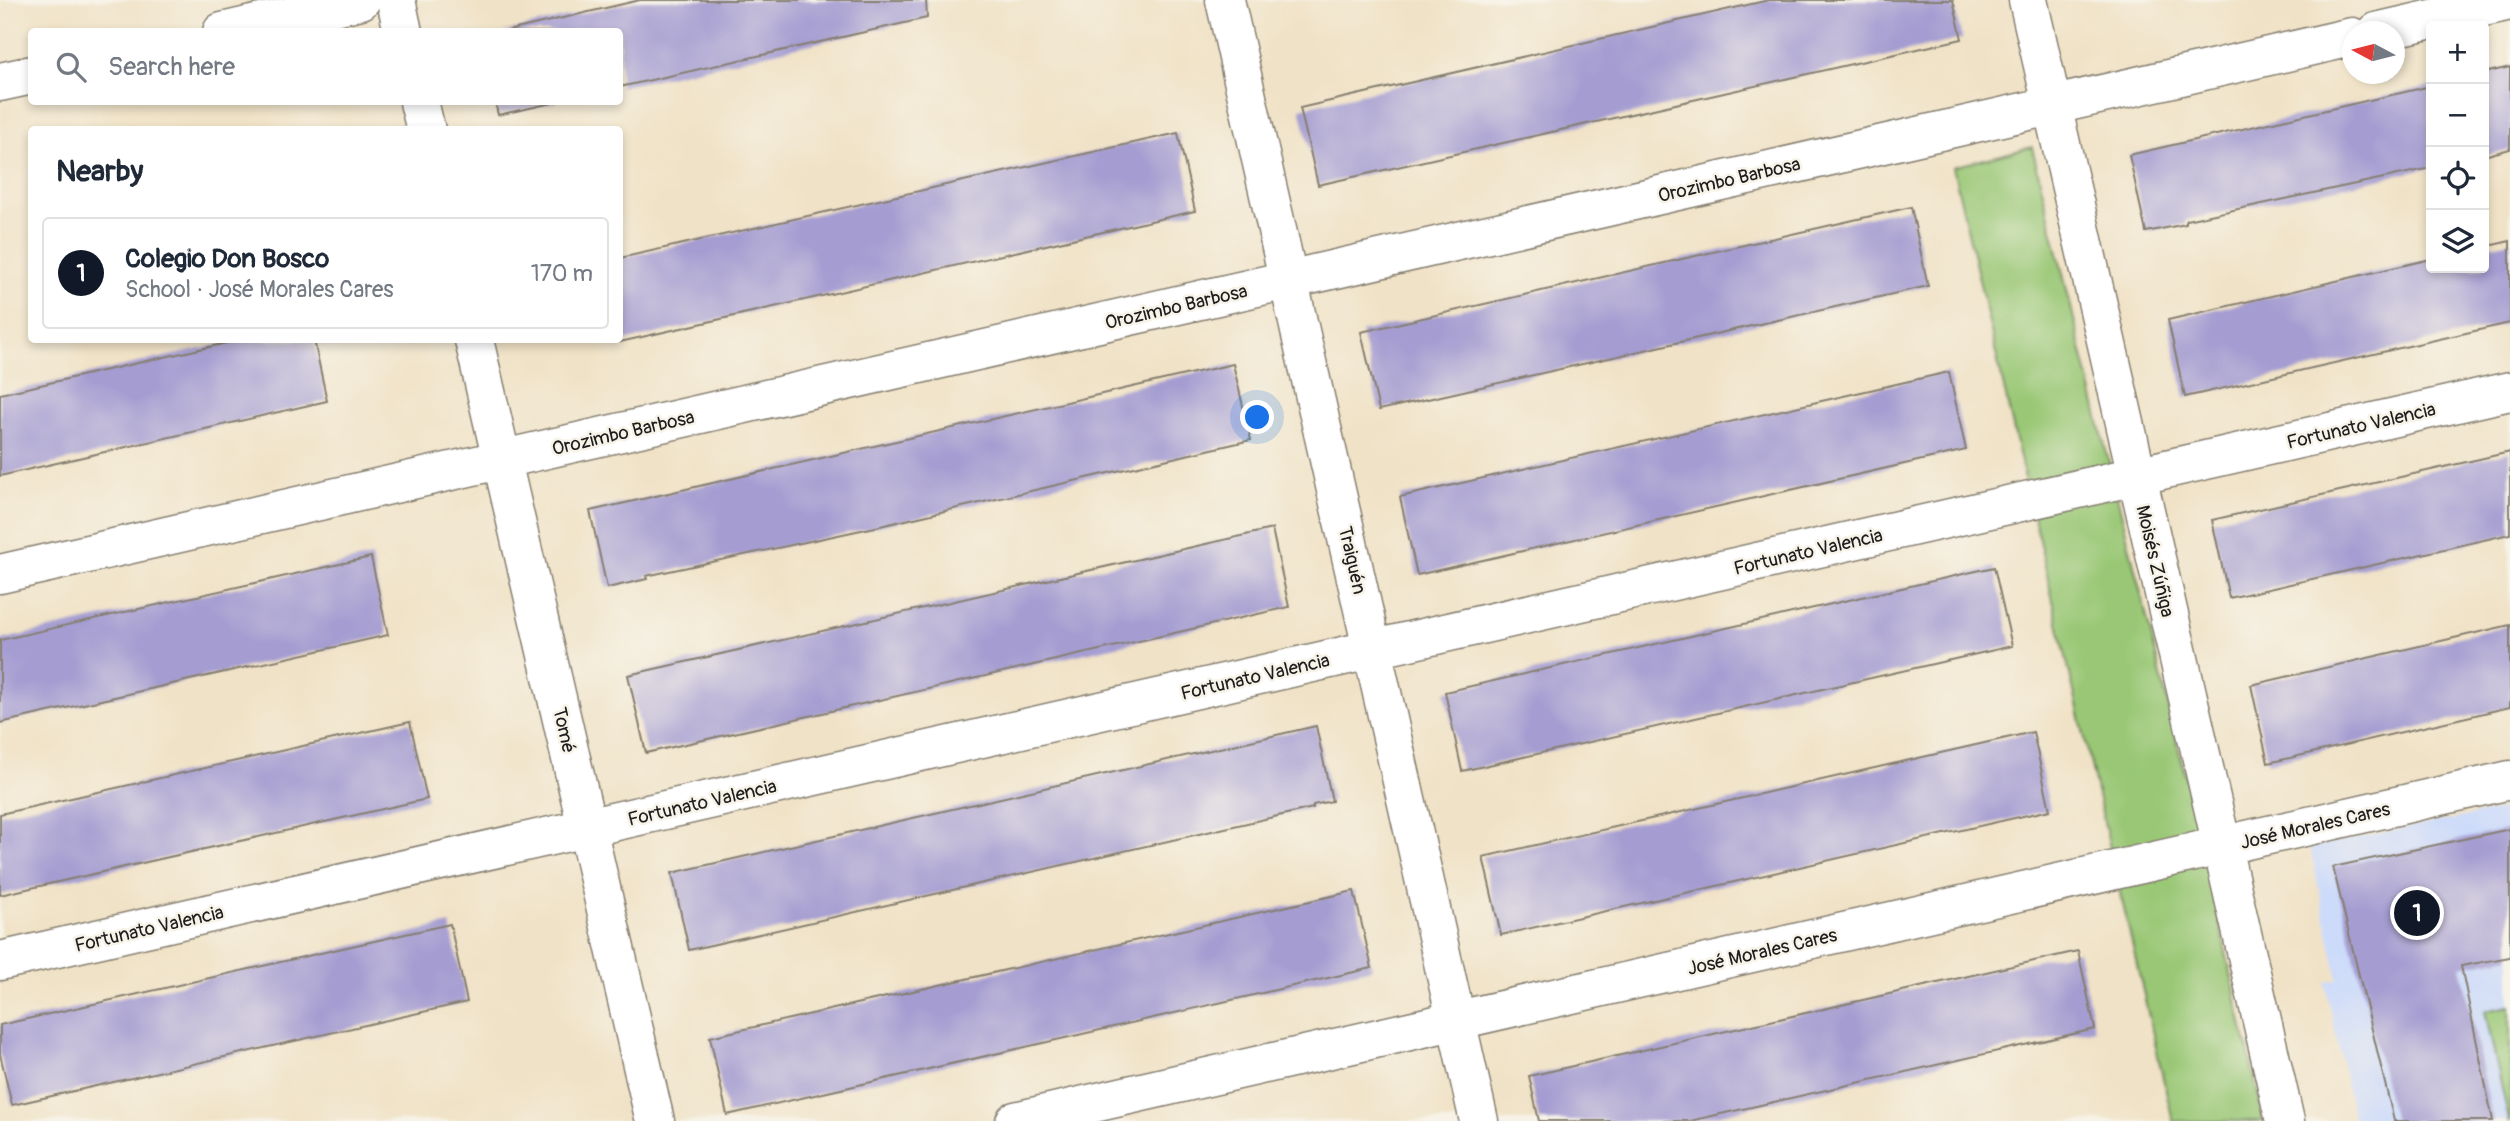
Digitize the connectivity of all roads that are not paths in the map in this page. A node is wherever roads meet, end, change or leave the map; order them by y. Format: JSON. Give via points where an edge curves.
{"nodes":[{"id":1,"x":361,"y":0,"type":"edge"},
{"id":2,"x":396,"y":0,"type":"edge"},
{"id":3,"x":1225,"y":0,"type":"edge"},
{"id":4,"x":2028,"y":0,"type":"edge"},
{"id":5,"x":2510,"y":1,"type":"edge"},
{"id":6,"x":2405,"y":25,"type":"edge"},
{"id":7,"x":239,"y":28,"type":"edge"},
{"id":8,"x":402,"y":28,"type":"edge"},
{"id":9,"x":2342,"y":40,"type":"edge"},
{"id":10,"x":28,"y":76,"type":"edge"},
{"id":11,"x":0,"y":82,"type":"edge"},
{"id":12,"x":420,"y":105,"type":"edge"},
{"id":13,"x":2052,"y":106,"type":"junction"},
{"id":14,"x":425,"y":126,"type":"edge"},
{"id":15,"x":1289,"y":280,"type":"junction"},
{"id":16,"x":475,"y":343,"type":"edge"},
{"id":17,"x":2510,"y":391,"type":"edge"},
{"id":18,"x":502,"y":459,"type":"junction"},
{"id":19,"x":2137,"y":476,"type":"junction"},
{"id":20,"x":0,"y":575,"type":"edge"},
{"id":21,"x":1373,"y":649,"type":"junction"},
{"id":22,"x":2510,"y":780,"type":"edge"},
{"id":23,"x":587,"y":828,"type":"junction"},
{"id":24,"x":2222,"y":847,"type":"junction"},
{"id":25,"x":0,"y":961,"type":"edge"},
{"id":26,"x":1456,"y":1020,"type":"junction"},
{"id":27,"x":655,"y":1121,"type":"edge"},
{"id":28,"x":1015,"y":1121,"type":"edge"},
{"id":29,"x":1479,"y":1121,"type":"edge"},
{"id":30,"x":2286,"y":1121,"type":"edge"}],
"edges":[{"from":1,"to":7,"type":"street"},
{"from":2,"to":8,"type":"street"},
{"from":3,"to":15,"type":"street","name":"Traiguén"},
{"from":4,"to":13,"type":"street","name":"Moisés Zúñiga"},
{"from":5,"to":6,"type":"street"},
{"from":9,"to":13,"type":"street","name":"Orozimbo Barbosa"},
{"from":10,"to":11,"type":"street"},
{"from":12,"to":14,"type":"street"},
{"from":13,"to":15,"type":"street","name":"Orozimbo Barbosa"},
{"from":13,"to":19,"type":"street","name":"Moisés Zúñiga"},
{"from":15,"to":18,"type":"street","name":"Orozimbo Barbosa"},
{"from":15,"to":21,"type":"street","name":"Traiguén"},
{"from":16,"to":18,"type":"street","name":"Tomé"},
{"from":17,"to":19,"type":"street","name":"Fortunato Valencia"},
{"from":18,"to":20,"type":"street","name":"Orozimbo Barbosa"},
{"from":18,"to":23,"type":"street","name":"Tomé"},
{"from":19,"to":21,"type":"street","name":"Fortunato Valencia"},
{"from":19,"to":24,"type":"street","name":"Moisés Zúñiga"},
{"from":21,"to":23,"type":"street","name":"Fortunato Valencia"},
{"from":21,"to":26,"type":"street","name":"Traiguén"},
{"from":22,"to":24,"type":"street","name":"José Morales Cares"},
{"from":23,"to":25,"type":"street","name":"Fortunato Valencia"},
{"from":23,"to":27,"type":"street","name":"Tomé"},
{"from":24,"to":26,"type":"street","name":"José Morales Cares"},
{"from":24,"to":30,"type":"street","name":"Moisés Zúñiga"},
{"from":26,"to":28,"type":"street","name":"José Morales Cares"},
{"from":26,"to":29,"type":"street","name":"Traiguén"}]}
